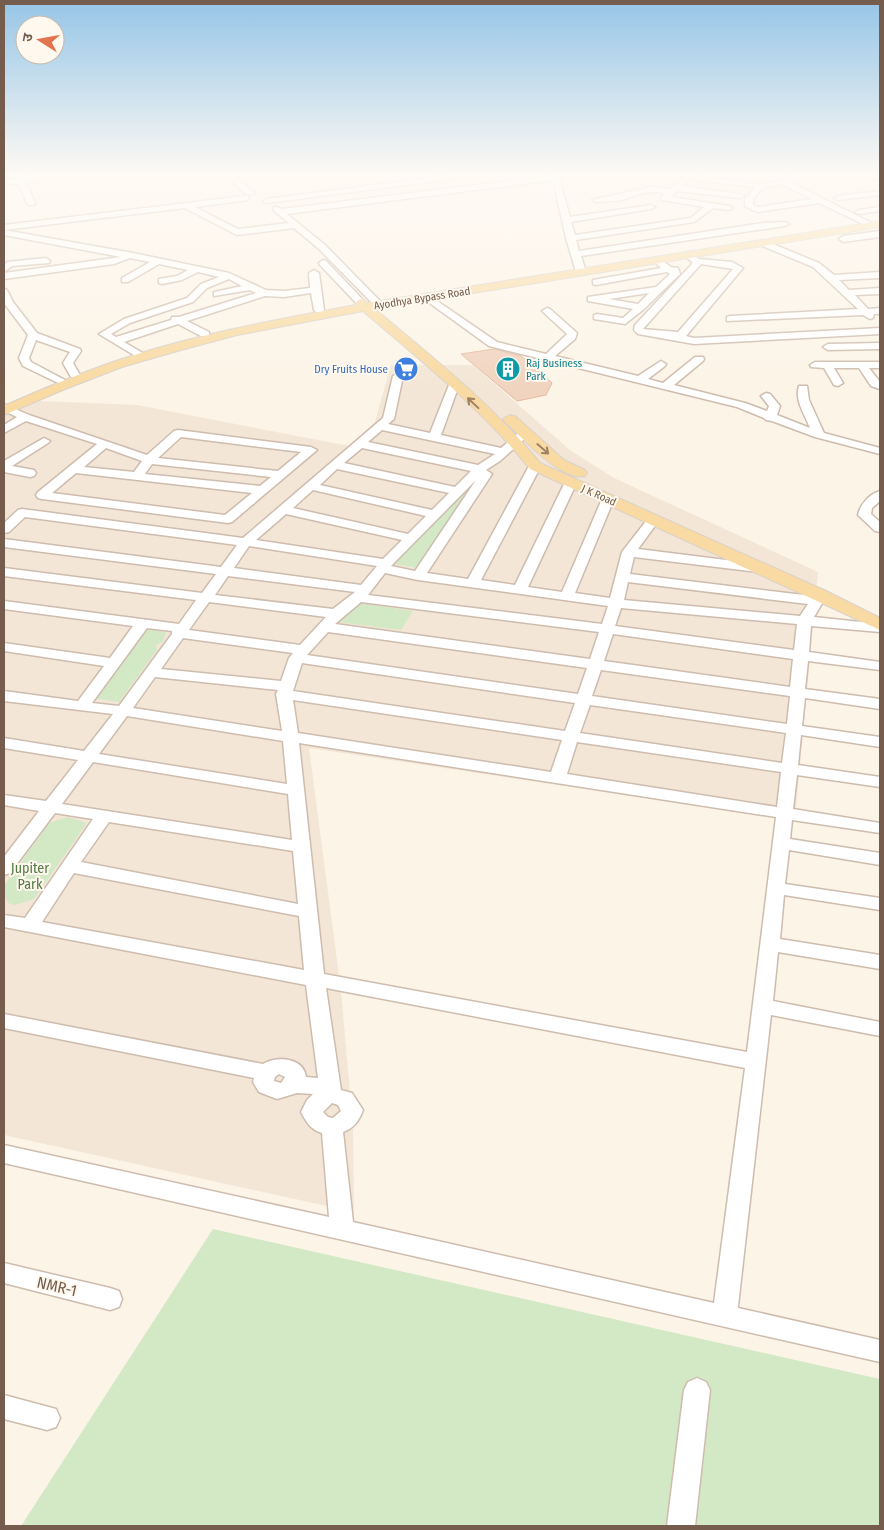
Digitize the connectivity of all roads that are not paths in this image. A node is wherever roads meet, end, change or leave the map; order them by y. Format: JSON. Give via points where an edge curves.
{"nodes":[{"id":1,"x":68,"y":244,"type":"edge"},
{"id":2,"x":317,"y":244,"type":"edge"},
{"id":3,"x":572,"y":244,"type":"edge"},
{"id":4,"x":641,"y":244,"type":"edge"},
{"id":5,"x":730,"y":244,"type":"edge"},
{"id":6,"x":756,"y":244,"type":"edge"},
{"id":7,"x":766,"y":244,"type":"edge"},
{"id":8,"x":575,"y":254,"type":"junction"},
{"id":9,"x":315,"y":255,"type":"dead end"},
{"id":10,"x":133,"y":256,"type":"junction"},
{"id":11,"x":693,"y":258,"type":"junction"},
{"id":12,"x":657,"y":260,"type":"junction"},
{"id":13,"x":158,"y":262,"type":"junction"},
{"id":14,"x":197,"y":269,"type":"junction"},
{"id":15,"x":668,"y":269,"type":"junction"},
{"id":16,"x":580,"y":270,"type":"junction"},
{"id":17,"x":690,"y":272,"type":"junction"},
{"id":18,"x":4,"y":273,"type":"edge"},
{"id":19,"x":314,"y":273,"type":"dead end"},
{"id":20,"x":880,"y":275,"type":"edge"},
{"id":21,"x":229,"y":276,"type":"junction"},
{"id":22,"x":832,"y":278,"type":"junction"},
{"id":23,"x":126,"y":280,"type":"dead end"},
{"id":24,"x":162,"y":281,"type":"dead end"},
{"id":25,"x":596,"y":282,"type":"dead end"},
{"id":26,"x":249,"y":287,"type":"junction"},
{"id":27,"x":659,"y":289,"type":"junction"},
{"id":28,"x":315,"y":290,"type":"junction"},
{"id":29,"x":880,"y":291,"type":"edge"},
{"id":30,"x":4,"y":292,"type":"edge"},
{"id":31,"x":264,"y":293,"type":"junction"},
{"id":32,"x":846,"y":293,"type":"junction"},
{"id":33,"x":217,"y":294,"type":"dead end"},
{"id":34,"x":427,"y":297,"type":"junction"},
{"id":35,"x":6,"y":302,"type":"edge"},
{"id":36,"x":369,"y":304,"type":"junction"},
{"id":37,"x":641,"y":307,"type":"junction"},
{"id":38,"x":319,"y":310,"type":"junction"},
{"id":39,"x":547,"y":311,"type":"dead end"},
{"id":40,"x":880,"y":311,"type":"edge"},
{"id":41,"x":157,"y":312,"type":"junction"},
{"id":42,"x":866,"y":312,"type":"junction"},
{"id":43,"x":597,"y":317,"type":"dead end"},
{"id":44,"x":730,"y":319,"type":"dead end"},
{"id":45,"x":179,"y":321,"type":"junction"},
{"id":46,"x":880,"y":327,"type":"edge"},
{"id":47,"x":880,"y":332,"type":"edge"},
{"id":48,"x":205,"y":334,"type":"junction"},
{"id":49,"x":33,"y":335,"type":"junction"},
{"id":50,"x":674,"y":336,"type":"junction"},
{"id":51,"x":115,"y":341,"type":"junction"},
{"id":52,"x":880,"y":346,"type":"edge"},
{"id":53,"x":859,"y":347,"type":"junction"},
{"id":54,"x":137,"y":354,"type":"junction"},
{"id":55,"x":547,"y":358,"type":"junction"},
{"id":56,"x":699,"y":359,"type":"dead end"},
{"id":57,"x":661,"y":364,"type":"dead end"},
{"id":58,"x":831,"y":365,"type":"junction"},
{"id":59,"x":815,"y":366,"type":"dead end"},
{"id":60,"x":870,"y":367,"type":"edge"},
{"id":61,"x":880,"y":373,"type":"edge"},
{"id":62,"x":75,"y":375,"type":"junction"},
{"id":63,"x":398,"y":376,"type":"dead end"},
{"id":64,"x":60,"y":380,"type":"junction"},
{"id":65,"x":640,"y":380,"type":"junction"},
{"id":66,"x":838,"y":383,"type":"dead end"},
{"id":67,"x":454,"y":385,"type":"junction"},
{"id":68,"x":666,"y":386,"type":"junction"},
{"id":69,"x":880,"y":386,"type":"edge"},
{"id":70,"x":803,"y":388,"type":"dead end"},
{"id":71,"x":766,"y":396,"type":"dead end"},
{"id":72,"x":5,"y":407,"type":"edge"},
{"id":73,"x":25,"y":417,"type":"junction"},
{"id":74,"x":509,"y":418,"type":"junction"},
{"id":75,"x":770,"y":418,"type":"junction"},
{"id":76,"x":494,"y":422,"type":"junction"},
{"id":77,"x":380,"y":426,"type":"junction"},
{"id":78,"x":4,"y":430,"type":"edge"},
{"id":79,"x":819,"y":435,"type":"junction"},
{"id":80,"x":435,"y":436,"type":"junction"},
{"id":81,"x":520,"y":437,"type":"junction"},
{"id":82,"x":44,"y":441,"type":"dead end"},
{"id":83,"x":105,"y":443,"type":"junction"},
{"id":84,"x":360,"y":444,"type":"junction"},
{"id":85,"x":880,"y":452,"type":"edge"},
{"id":86,"x":500,"y":456,"type":"junction"},
{"id":87,"x":149,"y":460,"type":"junction"},
{"id":88,"x":335,"y":465,"type":"junction"},
{"id":89,"x":535,"y":466,"type":"junction"},
{"id":90,"x":4,"y":467,"type":"edge"},
{"id":91,"x":72,"y":468,"type":"junction"},
{"id":92,"x":480,"y":470,"type":"junction"},
{"id":93,"x":30,"y":473,"type":"dead end"},
{"id":94,"x":138,"y":476,"type":"junction"},
{"id":95,"x":281,"y":476,"type":"junction"},
{"id":96,"x":571,"y":482,"type":"junction"},
{"id":97,"x":310,"y":486,"type":"junction"},
{"id":98,"x":261,"y":490,"type":"junction"},
{"id":99,"x":459,"y":492,"type":"junction"},
{"id":100,"x":880,"y":495,"type":"edge"},
{"id":101,"x":608,"y":499,"type":"junction"},
{"id":102,"x":283,"y":509,"type":"junction"},
{"id":103,"x":434,"y":514,"type":"junction"},
{"id":104,"x":654,"y":519,"type":"junction"},
{"id":105,"x":880,"y":528,"type":"edge"},
{"id":106,"x":4,"y":529,"type":"edge"},
{"id":107,"x":256,"y":531,"type":"junction"},
{"id":108,"x":410,"y":538,"type":"junction"},
{"id":109,"x":246,"y":542,"type":"junction"},
{"id":110,"x":4,"y":543,"type":"edge"},
{"id":111,"x":629,"y":552,"type":"junction"},
{"id":112,"x":384,"y":565,"type":"junction"},
{"id":113,"x":758,"y":568,"type":"junction"},
{"id":114,"x":224,"y":570,"type":"junction"},
{"id":115,"x":4,"y":572,"type":"edge"},
{"id":116,"x":418,"y":576,"type":"junction"},
{"id":117,"x":622,"y":576,"type":"junction"},
{"id":118,"x":472,"y":584,"type":"junction"},
{"id":119,"x":520,"y":589,"type":"junction"},
{"id":120,"x":360,"y":593,"type":"junction"},
{"id":121,"x":205,"y":596,"type":"junction"},
{"id":122,"x":567,"y":597,"type":"junction"},
{"id":123,"x":829,"y":599,"type":"junction"},
{"id":124,"x":616,"y":603,"type":"junction"},
{"id":125,"x":4,"y":605,"type":"edge"},
{"id":126,"x":880,"y":611,"type":"edge"},
{"id":127,"x":336,"y":614,"type":"junction"},
{"id":128,"x":804,"y":622,"type":"junction"},
{"id":129,"x":143,"y":623,"type":"junction"},
{"id":130,"x":325,"y":627,"type":"junction"},
{"id":131,"x":880,"y":627,"type":"edge"},
{"id":132,"x":606,"y":629,"type":"junction"},
{"id":133,"x":180,"y":630,"type":"junction"},
{"id":134,"x":4,"y":647,"type":"edge"},
{"id":135,"x":300,"y":654,"type":"junction"},
{"id":136,"x":801,"y":656,"type":"junction"},
{"id":137,"x":113,"y":663,"type":"junction"},
{"id":138,"x":595,"y":664,"type":"junction"},
{"id":139,"x":880,"y":666,"type":"edge"},
{"id":140,"x":151,"y":672,"type":"junction"},
{"id":141,"x":286,"y":690,"type":"junction"},
{"id":142,"x":796,"y":692,"type":"junction"},
{"id":143,"x":4,"y":696,"type":"edge"},
{"id":144,"x":583,"y":699,"type":"junction"},
{"id":145,"x":880,"y":704,"type":"edge"},
{"id":146,"x":82,"y":706,"type":"junction"},
{"id":147,"x":123,"y":711,"type":"junction"},
{"id":148,"x":794,"y":731,"type":"junction"},
{"id":149,"x":571,"y":735,"type":"junction"},
{"id":150,"x":291,"y":738,"type":"junction"},
{"id":151,"x":880,"y":742,"type":"edge"},
{"id":152,"x":4,"y":743,"type":"edge"},
{"id":153,"x":87,"y":756,"type":"junction"},
{"id":154,"x":788,"y":769,"type":"junction"},
{"id":155,"x":557,"y":779,"type":"junction"},
{"id":156,"x":880,"y":782,"type":"edge"},
{"id":157,"x":295,"y":790,"type":"junction"},
{"id":158,"x":4,"y":800,"type":"edge"},
{"id":159,"x":51,"y":807,"type":"junction"},
{"id":160,"x":784,"y":813,"type":"junction"},
{"id":161,"x":104,"y":816,"type":"junction"},
{"id":162,"x":880,"y":828,"type":"edge"},
{"id":163,"x":780,"y":843,"type":"junction"},
{"id":164,"x":301,"y":847,"type":"junction"},
{"id":165,"x":7,"y":859,"type":"edge"},
{"id":166,"x":880,"y":859,"type":"edge"},
{"id":167,"x":70,"y":866,"type":"junction"},
{"id":168,"x":775,"y":888,"type":"junction"},
{"id":169,"x":880,"y":904,"type":"edge"},
{"id":170,"x":309,"y":912,"type":"junction"},
{"id":171,"x":4,"y":921,"type":"edge"},
{"id":172,"x":29,"y":926,"type":"junction"},
{"id":173,"x":769,"y":944,"type":"junction"},
{"id":174,"x":880,"y":962,"type":"edge"},
{"id":175,"x":315,"y":980,"type":"junction"},
{"id":176,"x":762,"y":1006,"type":"junction"},
{"id":177,"x":4,"y":1021,"type":"edge"},
{"id":178,"x":880,"y":1029,"type":"edge"},
{"id":179,"x":756,"y":1062,"type":"junction"},
{"id":180,"x":331,"y":1091,"type":"junction"},
{"id":181,"x":4,"y":1145,"type":"edge"},
{"id":182,"x":4,"y":1154,"type":"edge"},
{"id":183,"x":342,"y":1225,"type":"junction"},
{"id":184,"x":4,"y":1273,"type":"edge"},
{"id":185,"x":110,"y":1298,"type":"dead end"},
{"id":186,"x":726,"y":1311,"type":"junction"},
{"id":187,"x":880,"y":1340,"type":"edge"},
{"id":188,"x":880,"y":1351,"type":"edge"},
{"id":189,"x":697,"y":1390,"type":"dead end"},
{"id":190,"x":4,"y":1407,"type":"edge"},
{"id":191,"x":47,"y":1418,"type":"dead end"},
{"id":192,"x":681,"y":1526,"type":"edge"}],
"edges":[{"from":1,"to":10,"type":"street"},
{"from":2,"to":36,"type":"street","via":[[358,282]]},
{"from":3,"to":8,"type":"street"},
{"from":4,"to":8,"type":"street"},
{"from":5,"to":16,"type":"main road","name":"Ayodhya Bypass Road"},
{"from":6,"to":11,"type":"main road","name":"Ayodhya Bypass Road"},
{"from":7,"to":22,"type":"street","via":[[816,265]]},
{"from":8,"to":16,"type":"street"},
{"from":9,"to":36,"type":"street"},
{"from":10,"to":13,"type":"street"},
{"from":10,"to":18,"type":"street","via":[[66,268]]},
{"from":11,"to":12,"type":"main road","name":"Ayodhya Bypass Road"},
{"from":11,"to":17,"type":"street","via":[[696,265]]},
{"from":11,"to":50,"type":"street","via":[[739,268],[685,332]]},
{"from":12,"to":15,"type":"street"},
{"from":12,"to":16,"type":"main road","name":"Ayodhya Bypass Road"},
{"from":13,"to":14,"type":"street"},
{"from":13,"to":23,"type":"street"},
{"from":14,"to":21,"type":"street"},
{"from":14,"to":24,"type":"street","via":[[179,278]]},
{"from":15,"to":17,"type":"street"},
{"from":15,"to":25,"type":"street"},
{"from":15,"to":27,"type":"street","via":[[675,274]]},
{"from":16,"to":34,"type":"main road","name":"Ayodhya Bypass Road"},
{"from":16,"to":36,"type":"main road","name":"Ayodhya Bypass Road"},
{"from":17,"to":50,"type":"street","via":[[638,327],[642,332]]},
{"from":19,"to":28,"type":"street"},
{"from":20,"to":22,"type":"street"},
{"from":21,"to":26,"type":"street"},
{"from":21,"to":41,"type":"street","via":[[204,286],[190,300]]},
{"from":22,"to":32,"type":"street"},
{"from":26,"to":31,"type":"street"},
{"from":26,"to":33,"type":"street"},
{"from":27,"to":37,"type":"street"},
{"from":27,"to":37,"type":"street","via":[[591,299]]},
{"from":28,"to":31,"type":"street"},
{"from":28,"to":38,"type":"street"},
{"from":29,"to":32,"type":"street"},
{"from":30,"to":35,"type":"street"},
{"from":31,"to":45,"type":"street"},
{"from":32,"to":42,"type":"street"},
{"from":34,"to":36,"type":"main road","name":"Ayodhya Bypass Road"},
{"from":34,"to":55,"type":"street","via":[[494,344]]},
{"from":35,"to":49,"type":"street"},
{"from":36,"to":38,"type":"main road","name":"Ayodhya Bypass Road"},
{"from":36,"to":67,"type":"main road","name":"J K Road"},
{"from":36,"to":72,"type":"main road","name":"Ayodhya Bypass Road","via":[[269,324],[159,352]]},
{"from":36,"to":74,"type":"main road","name":"J K Road","via":[[457,370]]},
{"from":37,"to":43,"type":"street","via":[[625,321]]},
{"from":38,"to":48,"type":"main road","name":"Ayodhya Bypass Road"},
{"from":39,"to":55,"type":"street","via":[[572,333]]},
{"from":40,"to":42,"type":"street"},
{"from":41,"to":45,"type":"street"},
{"from":41,"to":51,"type":"street","via":[[127,321],[104,334]]},
{"from":42,"to":44,"type":"street"},
{"from":42,"to":46,"type":"street"},
{"from":45,"to":48,"type":"street"},
{"from":45,"to":51,"type":"street"},
{"from":47,"to":50,"type":"street","via":[[694,341]]},
{"from":48,"to":54,"type":"main road","name":"Ayodhya Bypass Road"},
{"from":49,"to":62,"type":"street","via":[[76,351],[68,364]]},
{"from":49,"to":64,"type":"street","via":[[24,358],[27,364]]},
{"from":51,"to":54,"type":"street"},
{"from":52,"to":53,"type":"street"},
{"from":53,"to":58,"type":"street","via":[[827,349]]},
{"from":53,"to":60,"type":"street"},
{"from":54,"to":62,"type":"main road","name":"Ayodhya Bypass Road"},
{"from":55,"to":65,"type":"street"},
{"from":56,"to":68,"type":"street"},
{"from":57,"to":65,"type":"street"},
{"from":58,"to":59,"type":"street"},
{"from":58,"to":60,"type":"street"},
{"from":58,"to":66,"type":"street"},
{"from":60,"to":61,"type":"street"},
{"from":60,"to":69,"type":"street","via":[[875,384]]},
{"from":62,"to":64,"type":"main road","name":"Ayodhya Bypass Road"},
{"from":63,"to":77,"type":"street","via":[[388,419]]},
{"from":64,"to":72,"type":"main road","name":"Ayodhya Bypass Road"},
{"from":65,"to":68,"type":"street"},
{"from":76,"to":67,"type":"main road","name":"J K Road","one_way":true},
{"from":67,"to":80,"type":"street"},
{"from":68,"to":75,"type":"street","via":[[741,405]]},
{"from":70,"to":79,"type":"street","via":[[804,400]]},
{"from":71,"to":75,"type":"street","via":[[775,406]]},
{"from":72,"to":73,"type":"street"},
{"from":73,"to":78,"type":"street"},
{"from":73,"to":83,"type":"street"},
{"from":74,"to":76,"type":"main road"},
{"from":74,"to":81,"type":"main road","name":"J K Road"},
{"from":75,"to":79,"type":"street"},
{"from":76,"to":81,"type":"main road","name":"J K Road"},
{"from":77,"to":80,"type":"street"},
{"from":77,"to":84,"type":"street"},
{"from":79,"to":85,"type":"street"},
{"from":80,"to":86,"type":"street"},
{"from":81,"to":86,"type":"street"},
{"from":81,"to":89,"type":"main road","name":"J K Road"},
{"from":81,"to":123,"type":"main road","name":"J K Road","one_way":true,"via":[[559,463]]},
{"from":82,"to":90,"type":"street"},
{"from":83,"to":87,"type":"street"},
{"from":83,"to":91,"type":"street"},
{"from":84,"to":88,"type":"street"},
{"from":84,"to":92,"type":"street"},
{"from":86,"to":92,"type":"street"},
{"from":86,"to":116,"type":"street"},
{"from":87,"to":94,"type":"street"},
{"from":87,"to":95,"type":"street"},
{"from":87,"to":95,"type":"street","via":[[178,433],[311,450]]},
{"from":88,"to":97,"type":"street"},
{"from":88,"to":99,"type":"street"},
{"from":89,"to":96,"type":"main road","name":"J K Road"},
{"from":89,"to":118,"type":"street"},
{"from":90,"to":93,"type":"street"},
{"from":91,"to":94,"type":"street"},
{"from":91,"to":98,"type":"street","via":[[42,495],[228,519]]},
{"from":92,"to":99,"type":"street"},
{"from":94,"to":98,"type":"street"},
{"from":95,"to":98,"type":"street"},
{"from":96,"to":101,"type":"main road","name":"J K Road"},
{"from":96,"to":119,"type":"street"},
{"from":97,"to":102,"type":"street"},
{"from":97,"to":103,"type":"street"},
{"from":99,"to":103,"type":"street"},
{"from":100,"to":105,"type":"street","via":[[866,507],[864,515]]},
{"from":101,"to":104,"type":"main road","name":"J K Road"},
{"from":101,"to":122,"type":"street"},
{"from":102,"to":107,"type":"street"},
{"from":102,"to":108,"type":"street"},
{"from":103,"to":108,"type":"street"},
{"from":104,"to":111,"type":"street"},
{"from":104,"to":113,"type":"main road","name":"J K Road"},
{"from":106,"to":109,"type":"street","via":[[22,513]]},
{"from":107,"to":109,"type":"street"},
{"from":107,"to":112,"type":"street"},
{"from":108,"to":112,"type":"street"},
{"from":109,"to":112,"type":"street"},
{"from":109,"to":114,"type":"street"},
{"from":110,"to":114,"type":"street"},
{"from":111,"to":113,"type":"street"},
{"from":111,"to":117,"type":"street"},
{"from":112,"to":116,"type":"street"},
{"from":112,"to":120,"type":"street"},
{"from":113,"to":123,"type":"main road","name":"J K Road"},
{"from":114,"to":120,"type":"street"},
{"from":114,"to":121,"type":"street"},
{"from":115,"to":121,"type":"street"},
{"from":116,"to":118,"type":"street"},
{"from":117,"to":123,"type":"street"},
{"from":117,"to":124,"type":"street"},
{"from":118,"to":119,"type":"street"},
{"from":119,"to":122,"type":"street"},
{"from":120,"to":127,"type":"street"},
{"from":120,"to":132,"type":"street"},
{"from":121,"to":127,"type":"street"},
{"from":121,"to":133,"type":"street"},
{"from":122,"to":124,"type":"street"},
{"from":123,"to":126,"type":"main road","name":"J K Road"},
{"from":123,"to":128,"type":"street"},
{"from":123,"to":131,"type":"main road","name":"J K Road"},
{"from":124,"to":128,"type":"street"},
{"from":124,"to":132,"type":"street"},
{"from":125,"to":129,"type":"street"},
{"from":127,"to":130,"type":"street"},
{"from":128,"to":131,"type":"street"},
{"from":128,"to":136,"type":"street"},
{"from":129,"to":133,"type":"street"},
{"from":129,"to":137,"type":"street"},
{"from":130,"to":135,"type":"street"},
{"from":130,"to":138,"type":"street"},
{"from":132,"to":136,"type":"street"},
{"from":132,"to":138,"type":"street"},
{"from":133,"to":135,"type":"street"},
{"from":133,"to":140,"type":"street"},
{"from":134,"to":137,"type":"street"},
{"from":135,"to":141,"type":"street"},
{"from":135,"to":144,"type":"street"},
{"from":136,"to":139,"type":"street"},
{"from":136,"to":142,"type":"street"},
{"from":137,"to":146,"type":"street"},
{"from":138,"to":142,"type":"street"},
{"from":138,"to":144,"type":"street"},
{"from":140,"to":141,"type":"street"},
{"from":140,"to":147,"type":"street"},
{"from":141,"to":149,"type":"street"},
{"from":141,"to":150,"type":"street"},
{"from":142,"to":145,"type":"street"},
{"from":142,"to":148,"type":"street"},
{"from":143,"to":146,"type":"street"},
{"from":144,"to":148,"type":"street"},
{"from":144,"to":149,"type":"street"},
{"from":146,"to":147,"type":"street"},
{"from":147,"to":150,"type":"street"},
{"from":147,"to":153,"type":"street"},
{"from":148,"to":151,"type":"street"},
{"from":148,"to":154,"type":"street"},
{"from":149,"to":154,"type":"street"},
{"from":149,"to":155,"type":"street"},
{"from":150,"to":155,"type":"street"},
{"from":150,"to":157,"type":"street"},
{"from":152,"to":153,"type":"street"},
{"from":153,"to":157,"type":"street"},
{"from":153,"to":159,"type":"street"},
{"from":154,"to":156,"type":"street"},
{"from":154,"to":160,"type":"street"},
{"from":155,"to":160,"type":"street"},
{"from":157,"to":164,"type":"street"},
{"from":158,"to":159,"type":"street"},
{"from":159,"to":161,"type":"street"},
{"from":159,"to":165,"type":"street"},
{"from":160,"to":162,"type":"street"},
{"from":160,"to":163,"type":"street"},
{"from":161,"to":164,"type":"street"},
{"from":161,"to":167,"type":"street"},
{"from":163,"to":166,"type":"street"},
{"from":163,"to":168,"type":"street"},
{"from":164,"to":170,"type":"street"},
{"from":167,"to":170,"type":"street"},
{"from":167,"to":172,"type":"street"},
{"from":168,"to":169,"type":"street"},
{"from":168,"to":173,"type":"street"},
{"from":170,"to":175,"type":"street"},
{"from":171,"to":172,"type":"street"},
{"from":172,"to":175,"type":"street"},
{"from":173,"to":174,"type":"street"},
{"from":173,"to":176,"type":"street"},
{"from":175,"to":179,"type":"street"},
{"from":175,"to":180,"type":"street"},
{"from":176,"to":178,"type":"street"},
{"from":176,"to":179,"type":"street"},
{"from":177,"to":180,"type":"street","via":[[266,1072],[263,1082],[270,1090],[282,1091],[293,1085]]},
{"from":179,"to":186,"type":"street"},
{"from":180,"to":183,"type":"street","via":[[313,1106],[312,1112],[318,1123],[332,1127]]},
{"from":181,"to":183,"type":"street"},
{"from":182,"to":183,"type":"street"},
{"from":183,"to":186,"type":"street"},
{"from":184,"to":185,"type":"street","name":"NMR-1"},
{"from":186,"to":187,"type":"street"},
{"from":186,"to":188,"type":"street"},
{"from":189,"to":192,"type":"street"},
{"from":190,"to":191,"type":"street"}]}
